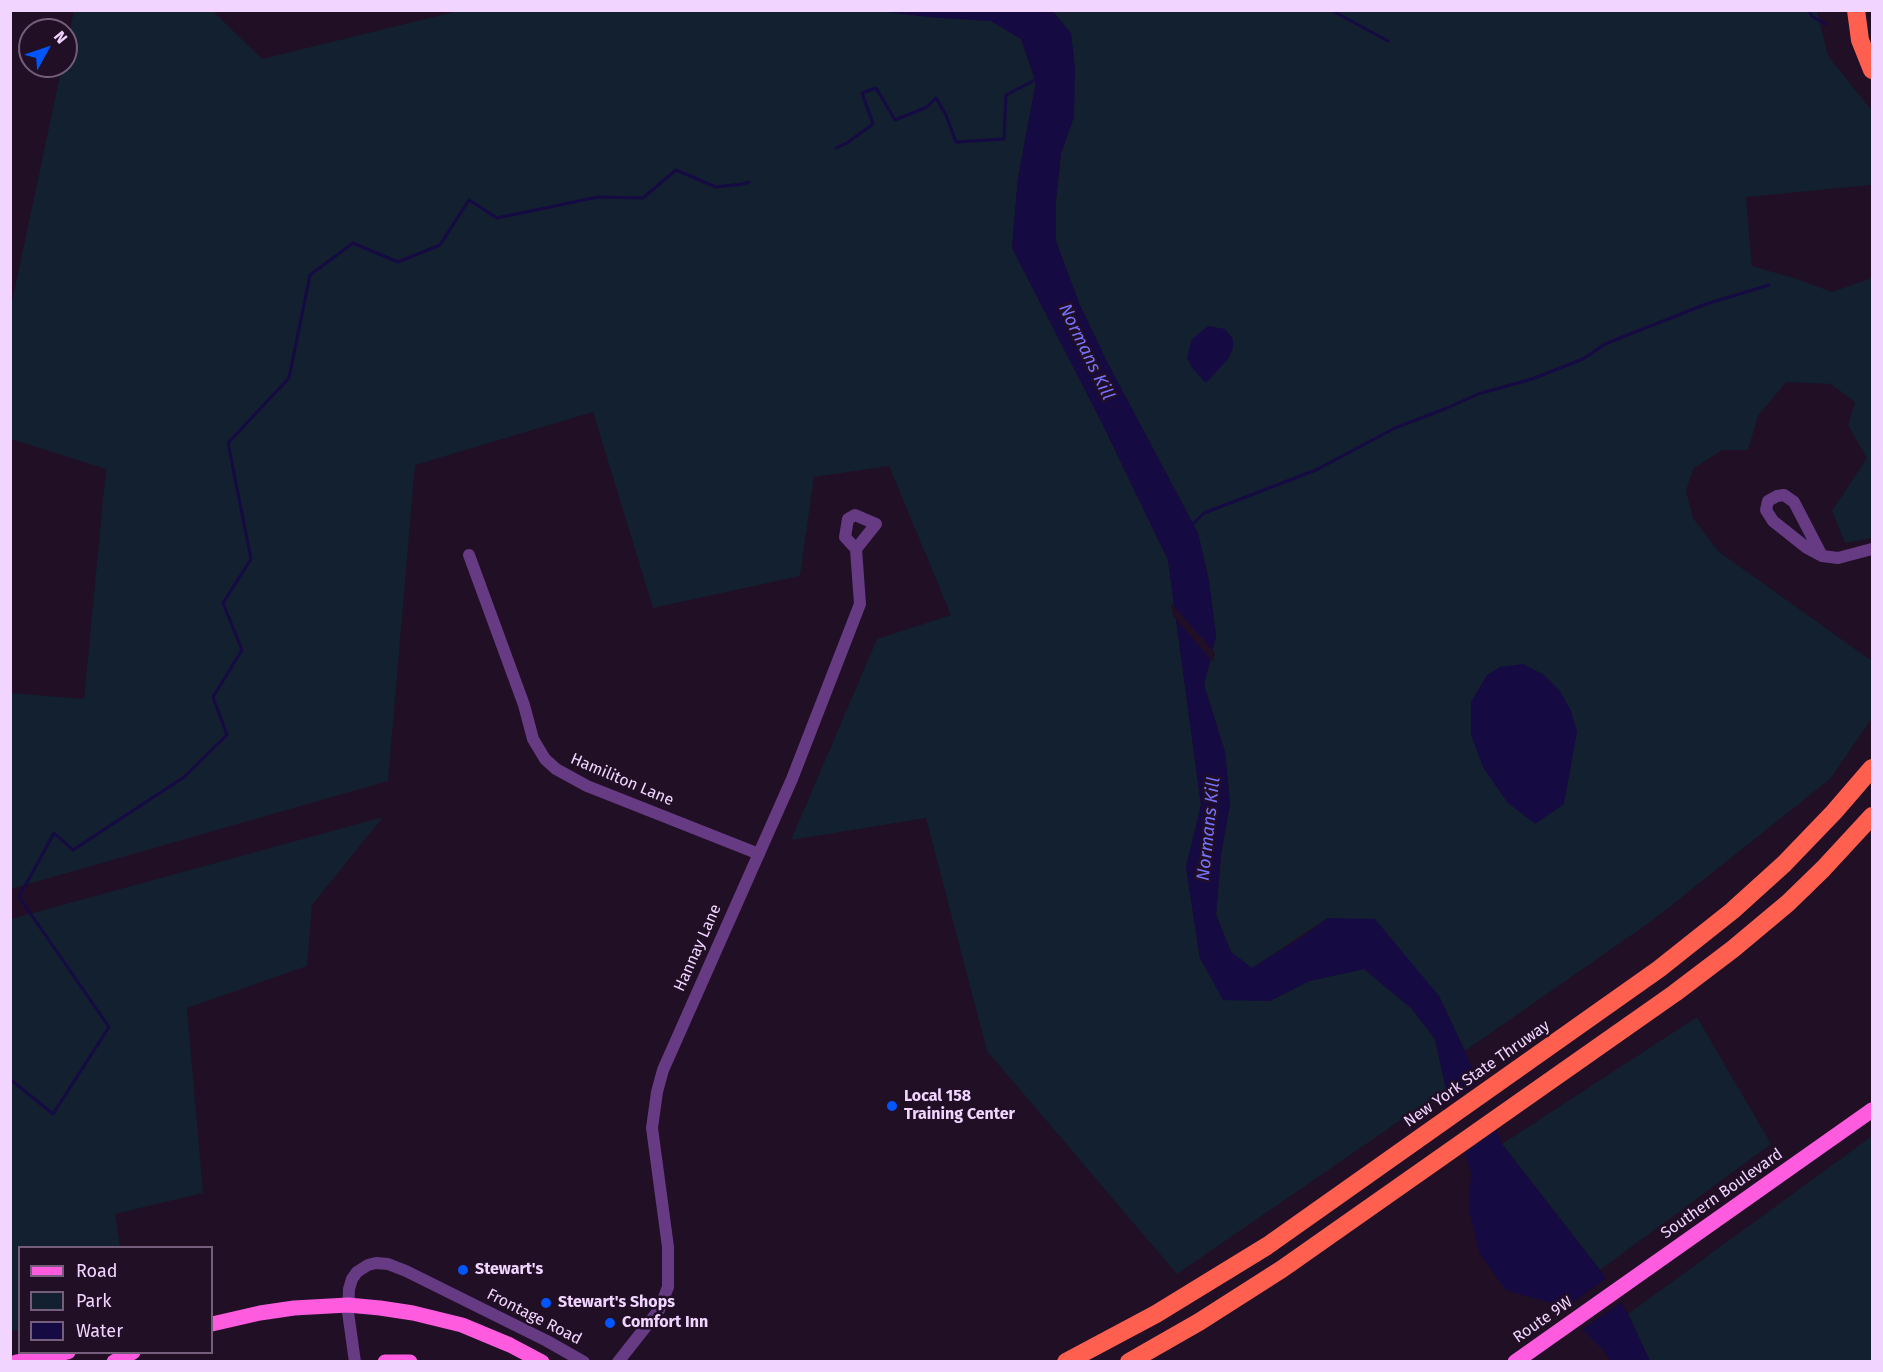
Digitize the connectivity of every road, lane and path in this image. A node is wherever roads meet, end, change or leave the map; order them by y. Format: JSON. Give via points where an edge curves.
{"nodes":[{"id":1,"x":1856,"y":10,"type":"edge"},
{"id":2,"x":1865,"y":10,"type":"edge"},
{"id":3,"x":1872,"y":49,"type":"edge"},
{"id":4,"x":1872,"y":70,"type":"edge"},
{"id":5,"x":856,"y":549,"type":"dead end"},
{"id":6,"x":1872,"y":549,"type":"edge"},
{"id":7,"x":469,"y":555,"type":"dead end"},
{"id":8,"x":1822,"y":556,"type":"junction"},
{"id":9,"x":1872,"y":768,"type":"edge"},
{"id":10,"x":1872,"y":816,"type":"edge"},
{"id":11,"x":759,"y":854,"type":"junction"},
{"id":12,"x":1872,"y":1110,"type":"edge"},
{"id":13,"x":348,"y":1305,"type":"junction"},
{"id":14,"x":1592,"y":1307,"type":"joint"},
{"id":15,"x":213,"y":1324,"type":"edge"},
{"id":16,"x":62,"y":1354,"type":"edge"},
{"id":17,"x":132,"y":1354,"type":"edge"},
{"id":18,"x":1516,"y":1360,"type":"edge"},
{"id":19,"x":16,"y":1362,"type":"edge"},
{"id":20,"x":114,"y":1362,"type":"edge"},
{"id":21,"x":355,"y":1362,"type":"edge"},
{"id":22,"x":385,"y":1362,"type":"edge"},
{"id":23,"x":410,"y":1362,"type":"edge"},
{"id":24,"x":542,"y":1362,"type":"edge"},
{"id":25,"x":584,"y":1362,"type":"edge"},
{"id":26,"x":618,"y":1362,"type":"edge"},
{"id":27,"x":1066,"y":1362,"type":"edge"},
{"id":28,"x":1129,"y":1362,"type":"edge"}],
"edges":[{"from":1,"to":4,"type":"highway","via":[[1860,40]]},
{"from":2,"to":3,"type":"highway"},
{"from":5,"to":11,"type":"street","name":"Hannay Lane","via":[[860,604]]},
{"from":6,"to":8,"type":"street","via":[[1838,558]]},
{"from":7,"to":11,"type":"street","name":"Hamiliton Lane","via":[[524,705],[532,739],[545,759],[587,786]]},
{"from":8,"to":8,"type":"street","via":[[1794,502],[1784,495],[1768,501],[1766,510],[1773,521]]},
{"from":9,"to":27,"type":"highway","name":"New York State Thruway","via":[[1818,830],[1732,911],[1659,969],[1266,1246],[1128,1330]]},
{"from":10,"to":28,"type":"highway","via":[[1805,886],[1676,993],[1255,1288]]},
{"from":11,"to":26,"type":"street","name":"Hannay Lane","via":[[660,1080],[652,1128],[668,1247],[668,1287],[659,1310]]},
{"from":12,"to":14,"type":"main road","name":"Southern Boulevard"},
{"from":13,"to":15,"type":"main road","via":[[277,1310]]},
{"from":13,"to":21,"type":"street","name":"Frontage Road"},
{"from":13,"to":24,"type":"main road","via":[[413,1313],[462,1325]]},
{"from":13,"to":25,"type":"street","name":"Frontage Road","via":[[350,1284],[357,1272],[372,1264],[388,1264]]},
{"from":14,"to":18,"type":"main road","name":"Route 9W"},
{"from":16,"to":19,"type":"main road"},
{"from":17,"to":20,"type":"main road"},
{"from":22,"to":23,"type":"main road"}]}
